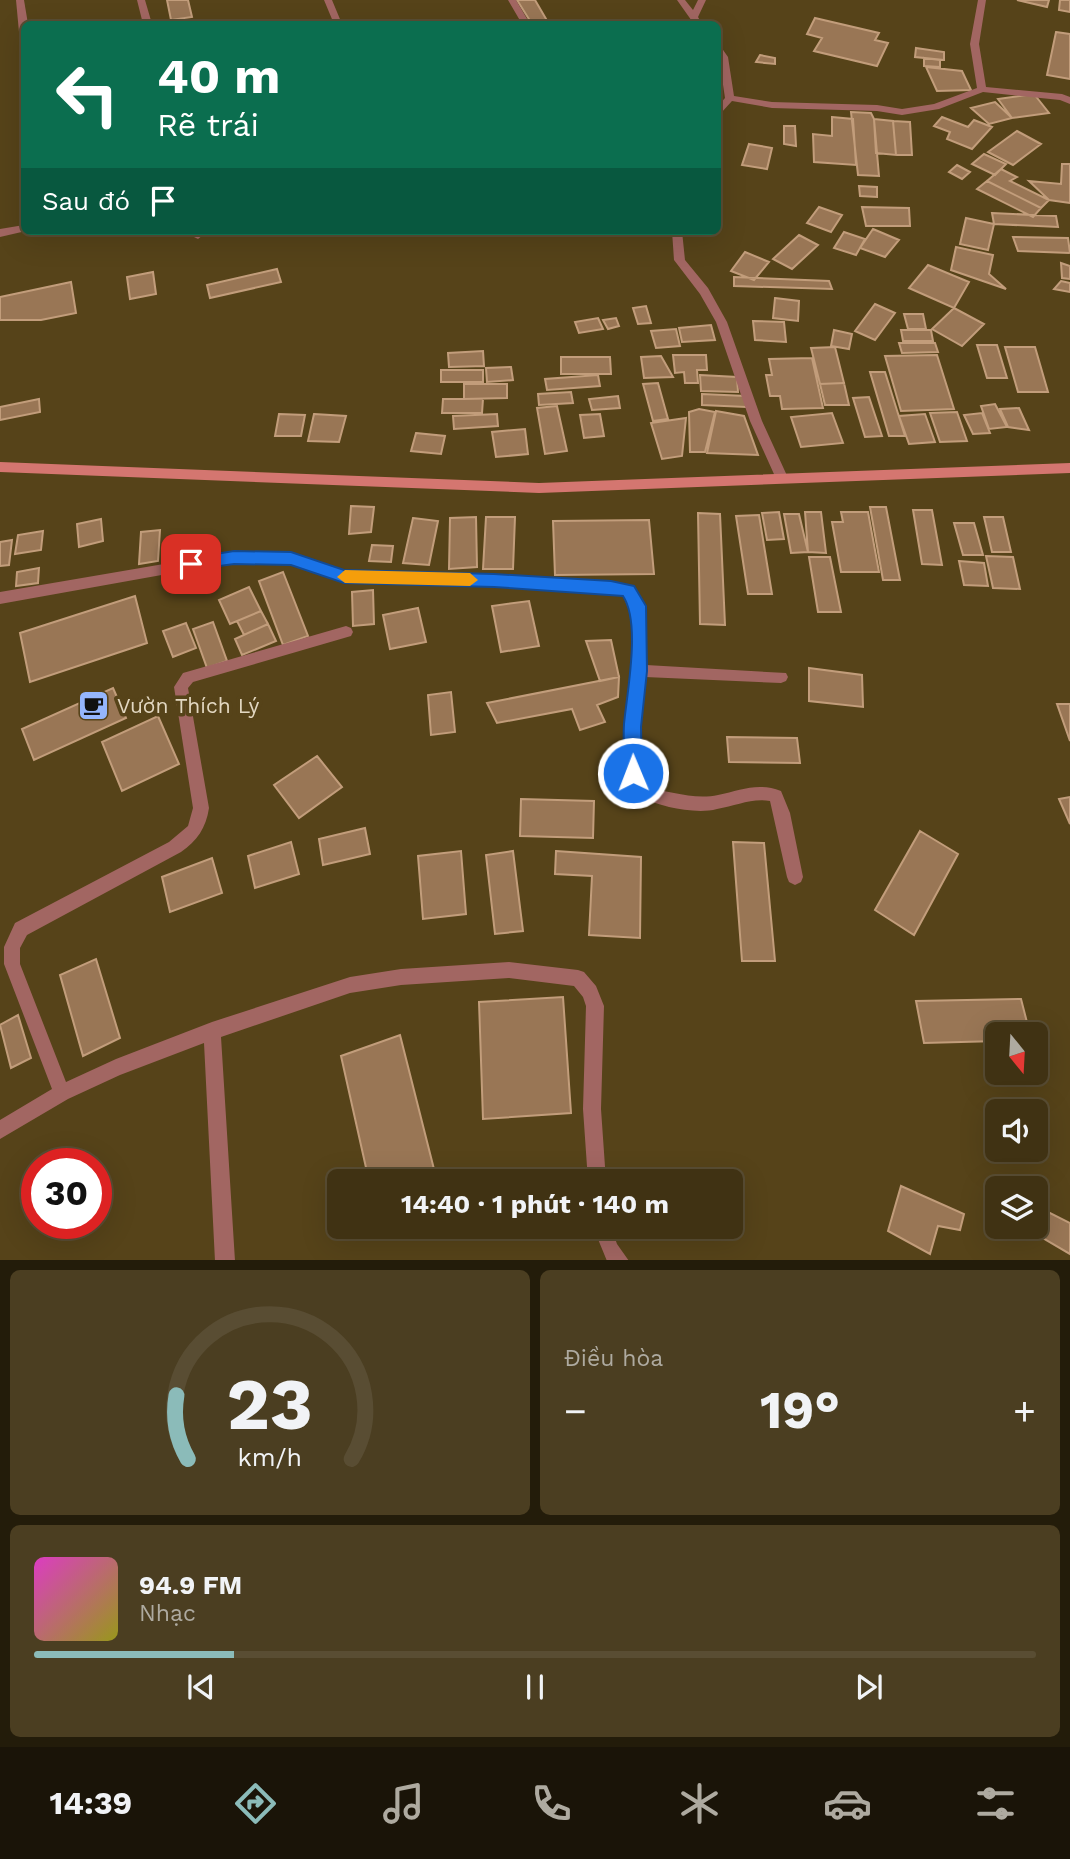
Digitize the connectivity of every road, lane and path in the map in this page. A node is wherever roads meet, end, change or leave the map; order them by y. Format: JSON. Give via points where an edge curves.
{"nodes":[{"id":1,"x":20,"y":0,"type":"edge"},
{"id":2,"x":141,"y":0,"type":"edge"},
{"id":3,"x":328,"y":0,"type":"edge"},
{"id":4,"x":512,"y":0,"type":"edge"},
{"id":5,"x":681,"y":0,"type":"edge"},
{"id":6,"x":702,"y":0,"type":"edge"},
{"id":7,"x":982,"y":0,"type":"edge"},
{"id":8,"x":23,"y":21,"type":"edge"},
{"id":9,"x":147,"y":21,"type":"edge"},
{"id":10,"x":337,"y":21,"type":"edge"},
{"id":11,"x":524,"y":21,"type":"edge"},
{"id":12,"x":696,"y":21,"type":"edge"},
{"id":13,"x":721,"y":54,"type":"edge"},
{"id":14,"x":722,"y":75,"type":"edge"},
{"id":15,"x":982,"y":89,"type":"junction"},
{"id":16,"x":730,"y":98,"type":"junction"},
{"id":17,"x":1070,"y":100,"type":"edge"},
{"id":18,"x":721,"y":108,"type":"edge"},
{"id":19,"x":21,"y":229,"type":"edge"},
{"id":20,"x":0,"y":233,"type":"edge"},
{"id":21,"x":677,"y":235,"type":"edge"},
{"id":22,"x":0,"y":467,"type":"edge"},
{"id":23,"x":1070,"y":468,"type":"edge"},
{"id":24,"x":783,"y":480,"type":"junction"},
{"id":25,"x":0,"y":598,"type":"edge"},
{"id":26,"x":346,"y":632,"type":"dead end"},
{"id":27,"x":639,"y":671,"type":"junction"},
{"id":28,"x":781,"y":677,"type":"dead end"},
{"id":29,"x":796,"y":877,"type":"dead end"},
{"id":30,"x":212,"y":1031,"type":"junction"},
{"id":31,"x":62,"y":1093,"type":"junction"},
{"id":32,"x":0,"y":1130,"type":"edge"},
{"id":33,"x":596,"y":1169,"type":"edge"},
{"id":34,"x":606,"y":1239,"type":"edge"},
{"id":35,"x":225,"y":1260,"type":"edge"},
{"id":36,"x":619,"y":1260,"type":"edge"}],
"edges":[{"from":1,"to":8,"type":"street"},
{"from":2,"to":9,"type":"street"},
{"from":3,"to":10,"type":"street"},
{"from":4,"to":11,"type":"street"},
{"from":5,"to":12,"type":"street"},
{"from":6,"to":12,"type":"street"},
{"from":7,"to":15,"type":"street","via":[[973,51]]},
{"from":13,"to":14,"type":"street"},
{"from":14,"to":16,"type":"street"},
{"from":15,"to":16,"type":"street","via":[[936,107],[902,112],[772,105]]},
{"from":15,"to":17,"type":"street"},
{"from":16,"to":18,"type":"street"},
{"from":19,"to":20,"type":"street"},
{"from":21,"to":24,"type":"street","via":[[679,264],[704,291],[721,320],[755,420]]},
{"from":22,"to":24,"type":"street","via":[[538,488]]},
{"from":23,"to":24,"type":"street"},
{"from":25,"to":27,"type":"street","via":[[234,558],[291,558],[344,577],[611,587],[628,591],[638,606]]},
{"from":26,"to":31,"type":"street","via":[[188,677],[181,687],[200,825],[175,847],[21,929],[12,947],[12,964]]},
{"from":27,"to":28,"type":"street"},
{"from":27,"to":29,"type":"street","via":[[632,727],[633,773],[639,788],[653,797],[711,804],[747,794],[776,796]]},
{"from":30,"to":31,"type":"street"},
{"from":30,"to":33,"type":"street","via":[[350,985],[401,977],[509,970],[578,978],[595,1006],[592,1109]]},
{"from":30,"to":35,"type":"street"},
{"from":31,"to":32,"type":"street"},
{"from":34,"to":36,"type":"street"}]}
